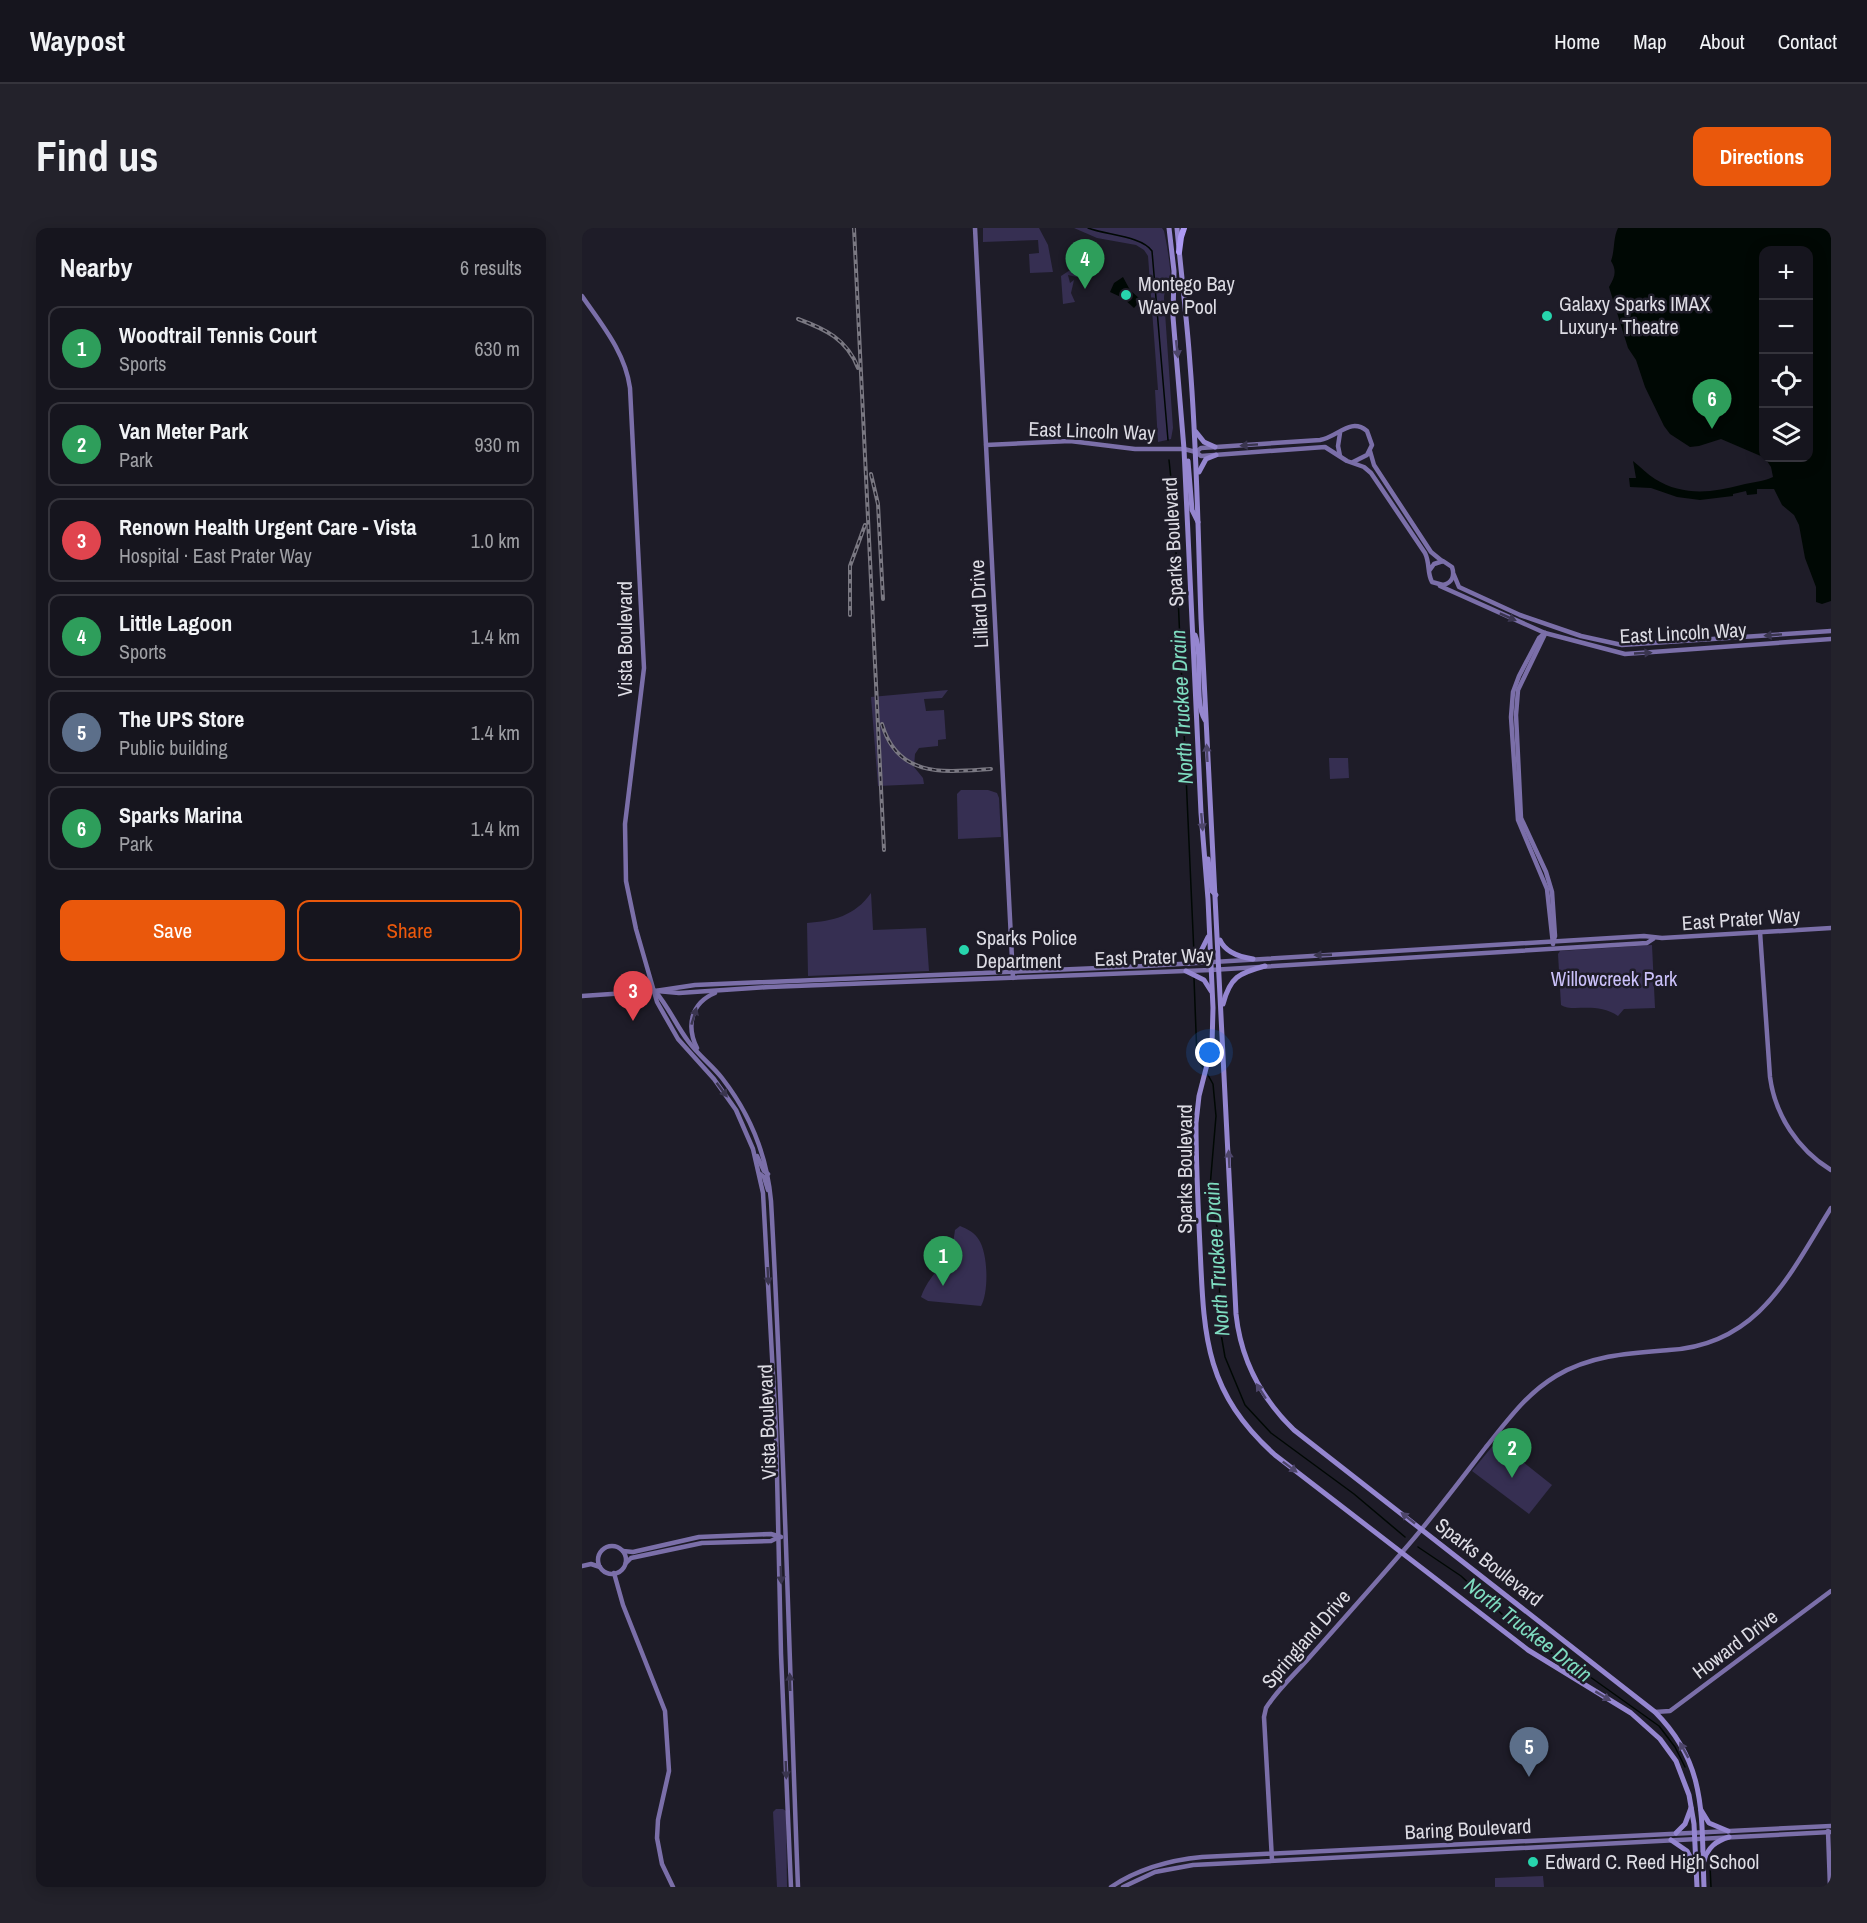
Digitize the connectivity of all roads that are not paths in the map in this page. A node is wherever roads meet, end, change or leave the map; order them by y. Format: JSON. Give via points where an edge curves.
{"nodes":[{"id":1,"x":975,"y":228,"type":"edge"},
{"id":2,"x":1169,"y":228,"type":"edge"},
{"id":3,"x":1177,"y":228,"type":"edge"},
{"id":4,"x":1184,"y":228,"type":"edge"},
{"id":5,"x":1179,"y":252,"type":"junction"},
{"id":6,"x":582,"y":296,"type":"edge"},
{"id":7,"x":1194,"y":428,"type":"junction"},
{"id":8,"x":1340,"y":431,"type":"junction"},
{"id":9,"x":986,"y":445,"type":"junction"},
{"id":10,"x":1215,"y":447,"type":"junction"},
{"id":11,"x":1184,"y":449,"type":"junction"},
{"id":12,"x":1370,"y":450,"type":"junction"},
{"id":13,"x":1196,"y":452,"type":"junction"},
{"id":14,"x":1216,"y":455,"type":"junction"},
{"id":15,"x":1340,"y":456,"type":"junction"},
{"id":16,"x":1353,"y":462,"type":"junction"},
{"id":17,"x":1197,"y":476,"type":"junction"},
{"id":18,"x":1200,"y":525,"type":"junction"},
{"id":19,"x":1442,"y":561,"type":"junction"},
{"id":20,"x":1429,"y":571,"type":"junction"},
{"id":21,"x":1453,"y":574,"type":"junction"},
{"id":22,"x":1440,"y":586,"type":"junction"},
{"id":23,"x":1548,"y":626,"type":"junction"},
{"id":24,"x":1193,"y":628,"type":"junction"},
{"id":25,"x":1831,"y":632,"type":"edge"},
{"id":26,"x":1545,"y":633,"type":"junction"},
{"id":27,"x":1831,"y":639,"type":"edge"},
{"id":28,"x":1206,"y":721,"type":"junction"},
{"id":29,"x":1205,"y":852,"type":"junction"},
{"id":30,"x":1216,"y":895,"type":"junction"},
{"id":31,"x":1209,"y":926,"type":"junction"},
{"id":32,"x":1831,"y":928,"type":"edge"},
{"id":33,"x":1760,"y":932,"type":"junction"},
{"id":34,"x":1218,"y":933,"type":"junction"},
{"id":35,"x":1653,"y":939,"type":"junction"},
{"id":36,"x":1553,"y":942,"type":"junction"},
{"id":37,"x":1554,"y":949,"type":"junction"},
{"id":38,"x":1253,"y":959,"type":"junction"},
{"id":39,"x":1211,"y":961,"type":"junction"},
{"id":40,"x":1219,"y":961,"type":"junction"},
{"id":41,"x":1189,"y":963,"type":"junction"},
{"id":42,"x":1266,"y":966,"type":"junction"},
{"id":43,"x":1220,"y":969,"type":"junction"},
{"id":44,"x":1186,"y":970,"type":"junction"},
{"id":45,"x":1211,"y":970,"type":"junction"},
{"id":46,"x":1013,"y":971,"type":"junction"},
{"id":47,"x":1013,"y":978,"type":"junction"},
{"id":48,"x":723,"y":990,"type":"junction"},
{"id":49,"x":655,"y":991,"type":"junction"},
{"id":50,"x":1213,"y":994,"type":"junction"},
{"id":51,"x":582,"y":996,"type":"edge"},
{"id":52,"x":1221,"y":1009,"type":"junction"},
{"id":53,"x":701,"y":1056,"type":"junction"},
{"id":54,"x":753,"y":1149,"type":"junction"},
{"id":55,"x":1831,"y":1170,"type":"edge"},
{"id":56,"x":760,"y":1174,"type":"junction"},
{"id":57,"x":768,"y":1174,"type":"junction"},
{"id":58,"x":771,"y":1201,"type":"junction"},
{"id":59,"x":1831,"y":1208,"type":"edge"},
{"id":60,"x":1422,"y":1529,"type":"junction"},
{"id":61,"x":779,"y":1537,"type":"junction"},
{"id":62,"x":786,"y":1537,"type":"junction"},
{"id":63,"x":623,"y":1551,"type":"junction"},
{"id":64,"x":1402,"y":1552,"type":"junction"},
{"id":65,"x":598,"y":1557,"type":"junction"},
{"id":66,"x":626,"y":1563,"type":"junction"},
{"id":67,"x":591,"y":1564,"type":"junction"},
{"id":68,"x":582,"y":1566,"type":"edge"},
{"id":69,"x":600,"y":1568,"type":"junction"},
{"id":70,"x":614,"y":1573,"type":"junction"},
{"id":71,"x":1831,"y":1591,"type":"edge"},
{"id":72,"x":1655,"y":1712,"type":"junction"},
{"id":73,"x":1691,"y":1803,"type":"junction"},
{"id":74,"x":1700,"y":1806,"type":"junction"},
{"id":75,"x":1830,"y":1829,"type":"edge"},
{"id":76,"x":1676,"y":1833,"type":"junction"},
{"id":77,"x":1729,"y":1834,"type":"junction"},
{"id":78,"x":1698,"y":1835,"type":"junction"},
{"id":79,"x":1671,"y":1840,"type":"junction"},
{"id":80,"x":1426,"y":1846,"type":"junction"},
{"id":81,"x":1426,"y":1853,"type":"junction"},
{"id":82,"x":1272,"y":1857,"type":"junction"},
{"id":83,"x":1703,"y":1865,"type":"junction"},
{"id":84,"x":1697,"y":1870,"type":"junction"},
{"id":85,"x":673,"y":1887,"type":"edge"},
{"id":86,"x":791,"y":1887,"type":"edge"},
{"id":87,"x":798,"y":1887,"type":"edge"},
{"id":88,"x":1111,"y":1887,"type":"edge"},
{"id":89,"x":1123,"y":1887,"type":"edge"},
{"id":90,"x":1697,"y":1887,"type":"edge"},
{"id":91,"x":1704,"y":1887,"type":"edge"},
{"id":92,"x":1830,"y":1887,"type":"edge"}],
"edges":[{"from":1,"to":9,"type":"main road","name":"Lillard Drive"},
{"from":2,"to":11,"type":"main road","name":"Sparks Boulevard","one_way":true},
{"from":3,"to":5,"type":"main road","name":"Sparks Boulevard"},
{"from":4,"to":5,"type":"highway"},
{"from":5,"to":7,"type":"main road","name":"Sparks Boulevard"},
{"from":6,"to":49,"type":"main road","name":"Vista Boulevard","via":[[619,351],[630,388],[644,668],[627,806],[625,863],[632,915]]},
{"from":7,"to":10,"type":"main road","via":[[1202,440]]},
{"from":7,"to":13,"type":"main road","name":"Sparks Boulevard"},
{"from":8,"to":10,"type":"main road","name":"East Lincoln Way","one_way":true,"via":[[1320,440]]},
{"from":8,"to":12,"type":"main road","via":[[1354,425],[1364,428],[1372,441]]},
{"from":8,"to":15,"type":"main road"},
{"from":9,"to":11,"type":"main road","name":"East Lincoln Way","via":[[1070,441],[1135,449]]},
{"from":9,"to":46,"type":"main road","name":"Lillard Drive"},
{"from":10,"to":13,"type":"main road","name":"East Lincoln Way"},
{"from":11,"to":13,"type":"main road","name":"East Lincoln Way"},
{"from":11,"to":18,"type":"main road","via":[[1188,454],[1192,510]]},
{"from":11,"to":24,"type":"main road","name":"Sparks Boulevard"},
{"from":12,"to":16,"type":"main road","via":[[1363,459]]},
{"from":12,"to":19,"type":"main road","via":[[1374,465],[1431,552]]},
{"from":13,"to":14,"type":"main road","name":"East Lincoln Way","via":[[1201,456]]},
{"from":13,"to":17,"type":"main road","name":"Sparks Boulevard"},
{"from":14,"to":15,"type":"main road","name":"East Lincoln Way","via":[[1320,446]]},
{"from":14,"to":17,"type":"main road","via":[[1206,459]]},
{"from":15,"to":16,"type":"main road"},
{"from":16,"to":20,"type":"main road","via":[[1371,473],[1425,554]]},
{"from":17,"to":18,"type":"main road","name":"Sparks Boulevard"},
{"from":18,"to":28,"type":"main road","name":"Sparks Boulevard"},
{"from":19,"to":20,"type":"main road"},
{"from":19,"to":21,"type":"main road","via":[[1450,565]]},
{"from":20,"to":22,"type":"main road","via":[[1431,580]]},
{"from":21,"to":22,"type":"main road","via":[[1449,583]]},
{"from":21,"to":23,"type":"main road","name":"East Lincoln Way","via":[[1459,587]]},
{"from":22,"to":26,"type":"main road","name":"East Lincoln Way","one_way":true},
{"from":25,"to":23,"type":"main road","name":"East Lincoln Way","one_way":true,"via":[[1628,645]]},
{"from":23,"to":26,"type":"main road"},
{"from":24,"to":28,"type":"main road","via":[[1198,645],[1201,710]]},
{"from":24,"to":29,"type":"main road","name":"Sparks Boulevard","one_way":true},
{"from":26,"to":27,"type":"main road","name":"East Lincoln Way","one_way":true,"via":[[1625,654]]},
{"from":26,"to":36,"type":"main road","via":[[1519,676],[1511,715],[1516,809],[1547,889]]},
{"from":30,"to":28,"type":"main road","name":"Sparks Boulevard","one_way":true},
{"from":29,"to":30,"type":"main road"},
{"from":29,"to":31,"type":"main road","name":"Sparks Boulevard"},
{"from":30,"to":34,"type":"main road","name":"Sparks Boulevard"},
{"from":31,"to":39,"type":"main road","name":"Sparks Boulevard"},
{"from":31,"to":41,"type":"main road","via":[[1205,946]]},
{"from":32,"to":33,"type":"main road","name":"East Prater Way"},
{"from":33,"to":35,"type":"main road","name":"East Prater Way"},
{"from":33,"to":55,"type":"main road","via":[[1774,1099],[1794,1137]]},
{"from":34,"to":38,"type":"main road","via":[[1224,947]]},
{"from":34,"to":40,"type":"main road","name":"Sparks Boulevard"},
{"from":35,"to":36,"type":"main road","name":"East Prater Way","via":[[1644,936]]},
{"from":35,"to":37,"type":"main road","name":"East Prater Way","via":[[1647,943]]},
{"from":36,"to":37,"type":"main road"},
{"from":36,"to":38,"type":"main road","name":"East Prater Way","one_way":true},
{"from":37,"to":42,"type":"main road","name":"East Prater Way"},
{"from":38,"to":40,"type":"main road","name":"East Prater Way"},
{"from":39,"to":40,"type":"main road","name":"East Prater Way"},
{"from":39,"to":41,"type":"main road","name":"East Prater Way"},
{"from":39,"to":45,"type":"main road","name":"Sparks Boulevard"},
{"from":40,"to":43,"type":"main road","name":"Sparks Boulevard"},
{"from":41,"to":46,"type":"main road","name":"East Prater Way"},
{"from":42,"to":43,"type":"main road","name":"East Prater Way"},
{"from":42,"to":52,"type":"main road","via":[[1233,980]]},
{"from":43,"to":45,"type":"main road","name":"East Prater Way"},
{"from":43,"to":52,"type":"main road","name":"Sparks Boulevard"},
{"from":44,"to":45,"type":"main road","name":"East Prater Way"},
{"from":44,"to":47,"type":"main road","name":"East Prater Way"},
{"from":44,"to":50,"type":"main road","via":[[1204,980]]},
{"from":45,"to":50,"type":"main road","name":"Sparks Boulevard"},
{"from":46,"to":47,"type":"main road","name":"Lillard Drive"},
{"from":46,"to":49,"type":"main road","name":"East Prater Way","via":[[695,985]]},
{"from":47,"to":48,"type":"main road","name":"East Prater Way"},
{"from":48,"to":49,"type":"main road","name":"East Prater Way"},
{"from":53,"to":48,"type":"main road","one_way":true,"via":[[691,1034],[693,1015],[702,1000]]},
{"from":49,"to":51,"type":"main road","name":"East Prater Way"},
{"from":49,"to":53,"type":"main road","name":"Vista Boulevard"},
{"from":49,"to":54,"type":"main road","name":"Vista Boulevard","one_way":true,"via":[[670,1028],[729,1100]]},
{"from":50,"to":64,"type":"main road","name":"Sparks Boulevard","one_way":true,"via":[[1214,1027],[1196,1123],[1204,1317],[1210,1354],[1233,1408],[1259,1441]]},
{"from":60,"to":52,"type":"main road","name":"Sparks Boulevard","one_way":true,"via":[[1289,1425],[1257,1384],[1245,1357],[1236,1314]]},
{"from":53,"to":57,"type":"main road","name":"Vista Boulevard","via":[[741,1106]]},
{"from":54,"to":56,"type":"main road","name":"Vista Boulevard"},
{"from":54,"to":57,"type":"main road"},
{"from":56,"to":58,"type":"main road"},
{"from":56,"to":61,"type":"main road","name":"Vista Boulevard","one_way":true},
{"from":57,"to":58,"type":"main road","name":"Vista Boulevard"},
{"from":58,"to":62,"type":"main road","name":"Vista Boulevard"},
{"from":59,"to":60,"type":"main road","name":"Springland Drive","via":[[1773,1299],[1751,1321],[1724,1338],[1682,1350],[1615,1354],[1577,1365],[1536,1389]]},
{"from":60,"to":64,"type":"main road","name":"Springland Drive"},
{"from":60,"to":72,"type":"main road","name":"Sparks Boulevard"},
{"from":61,"to":62,"type":"main road"},
{"from":61,"to":63,"type":"main road","via":[[707,1536]]},
{"from":61,"to":66,"type":"main road","via":[[771,1541],[702,1544],[631,1558]]},
{"from":61,"to":86,"type":"main road","name":"Vista Boulevard","one_way":true},
{"from":87,"to":62,"type":"main road","name":"Vista Boulevard","one_way":true},
{"from":63,"to":65,"type":"main road","via":[[610,1546]]},
{"from":63,"to":66,"type":"main road"},
{"from":64,"to":73,"type":"main road","name":"Sparks Boulevard","one_way":true,"via":[[1528,1650],[1641,1721],[1676,1761]]},
{"from":64,"to":82,"type":"main road","name":"Springland Drive","via":[[1266,1708]]},
{"from":65,"to":67,"type":"main road"},
{"from":65,"to":69,"type":"main road"},
{"from":66,"to":70,"type":"main road"},
{"from":67,"to":68,"type":"main road"},
{"from":67,"to":69,"type":"main road"},
{"from":69,"to":70,"type":"main road"},
{"from":70,"to":85,"type":"main road","via":[[665,1711],[669,1771],[657,1843]]},
{"from":71,"to":72,"type":"main road","name":"Howard Drive","via":[[1670,1711]]},
{"from":74,"to":72,"type":"main road","name":"Sparks Boulevard","one_way":true,"via":[[1689,1759],[1674,1733]]},
{"from":73,"to":76,"type":"main road","via":[[1689,1818]]},
{"from":73,"to":78,"type":"main road","name":"Sparks Boulevard"},
{"from":74,"to":77,"type":"main road","via":[[1709,1823]]},
{"from":74,"to":78,"type":"main road","name":"Sparks Boulevard"},
{"from":75,"to":77,"type":"main road","name":"Baring Boulevard"},
{"from":75,"to":92,"type":"main road"},
{"from":76,"to":78,"type":"main road","name":"Baring Boulevard"},
{"from":76,"to":80,"type":"main road","name":"Baring Boulevard"},
{"from":77,"to":78,"type":"main road","name":"Baring Boulevard"},
{"from":77,"to":83,"type":"main road","via":[[1707,1851]]},
{"from":78,"to":79,"type":"main road","name":"Baring Boulevard"},
{"from":78,"to":83,"type":"main road","name":"Sparks Boulevard"},
{"from":78,"to":84,"type":"main road","name":"Sparks Boulevard"},
{"from":79,"to":81,"type":"main road","name":"Baring Boulevard"},
{"from":79,"to":84,"type":"main road","via":[[1687,1851]]},
{"from":80,"to":81,"type":"main road"},
{"from":80,"to":82,"type":"main road","name":"Baring Boulevard"},
{"from":81,"to":82,"type":"main road","name":"Baring Boulevard"},
{"from":82,"to":88,"type":"main road","name":"Baring Boulevard","via":[[1174,1861],[1136,1873]]},
{"from":82,"to":89,"type":"main road","name":"Baring Boulevard","via":[[1179,1866]]},
{"from":83,"to":91,"type":"main road","name":"Sparks Boulevard"},
{"from":84,"to":90,"type":"main road","name":"Sparks Boulevard"}]}
